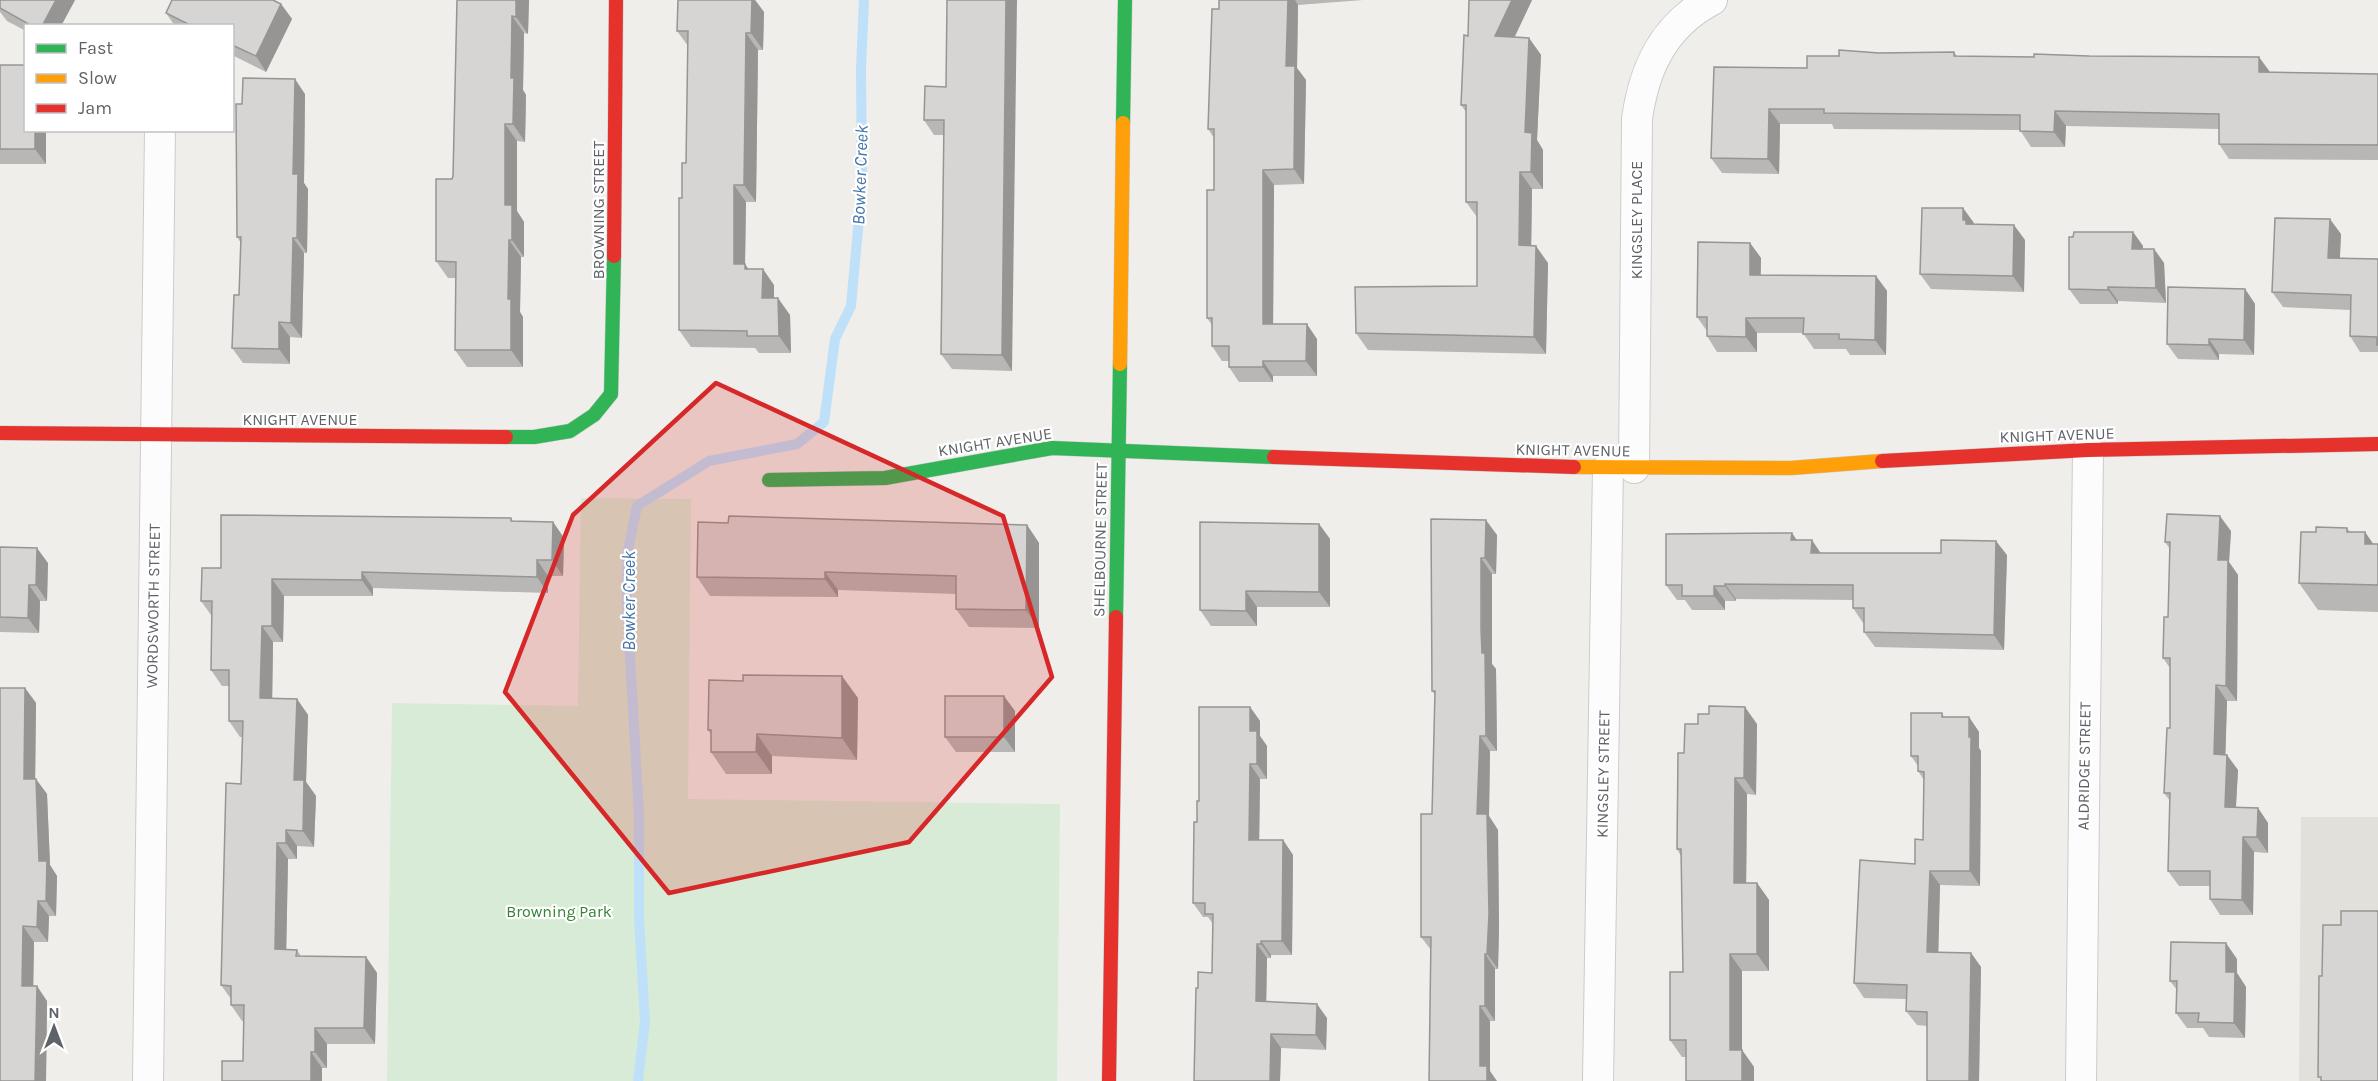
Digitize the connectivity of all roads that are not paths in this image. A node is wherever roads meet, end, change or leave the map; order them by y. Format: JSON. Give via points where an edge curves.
{"nodes":[{"id":1,"x":616,"y":0,"type":"edge"},
{"id":2,"x":1125,"y":0,"type":"edge"},
{"id":3,"x":1712,"y":0,"type":"edge"},
{"id":4,"x":160,"y":132,"type":"edge"},
{"id":5,"x":594,"y":415,"type":"joint"},
{"id":6,"x":0,"y":433,"type":"edge"},
{"id":7,"x":155,"y":435,"type":"junction"},
{"id":8,"x":2378,"y":444,"type":"edge"},
{"id":9,"x":2088,"y":450,"type":"junction"},
{"id":10,"x":1118,"y":452,"type":"junction"},
{"id":11,"x":1621,"y":468,"type":"junction"},
{"id":12,"x":769,"y":480,"type":"dead end"},
{"id":13,"x":148,"y":1081,"type":"edge"},
{"id":14,"x":1109,"y":1081,"type":"edge"},
{"id":15,"x":1598,"y":1081,"type":"edge"},
{"id":16,"x":2081,"y":1081,"type":"edge"}],
"edges":[{"from":1,"to":5,"type":"street","name":"BROWNING STREET","via":[[611,394]]},
{"from":2,"to":10,"type":"street","name":"SHELBOURNE STREET"},
{"from":3,"to":11,"type":"street","name":"KINGSLEY PLACE","via":[[1682,20],[1664,41],[1641,92]]},
{"from":4,"to":7,"type":"street","name":"WORDSWORTH STREET"},
{"from":5,"to":7,"type":"street","name":"KNIGHT AVENUE","via":[[570,431],[534,437]]},
{"from":6,"to":7,"type":"street","name":"KNIGHT AVENUE"},
{"from":7,"to":13,"type":"street","name":"WORDSWORTH STREET"},
{"from":8,"to":9,"type":"street","name":"KNIGHT AVENUE"},
{"from":9,"to":11,"type":"street","name":"KNIGHT AVENUE","via":[[1791,468]]},
{"from":9,"to":16,"type":"street","name":"ALDRIDGE STREET"},
{"from":10,"to":11,"type":"street","name":"KNIGHT AVENUE"},
{"from":10,"to":12,"type":"street","name":"KNIGHT AVENUE","via":[[1052,448],[885,478]]},
{"from":10,"to":14,"type":"street","name":"SHELBOURNE STREET"},
{"from":11,"to":15,"type":"street","name":"KINGSLEY STREET"}]}
